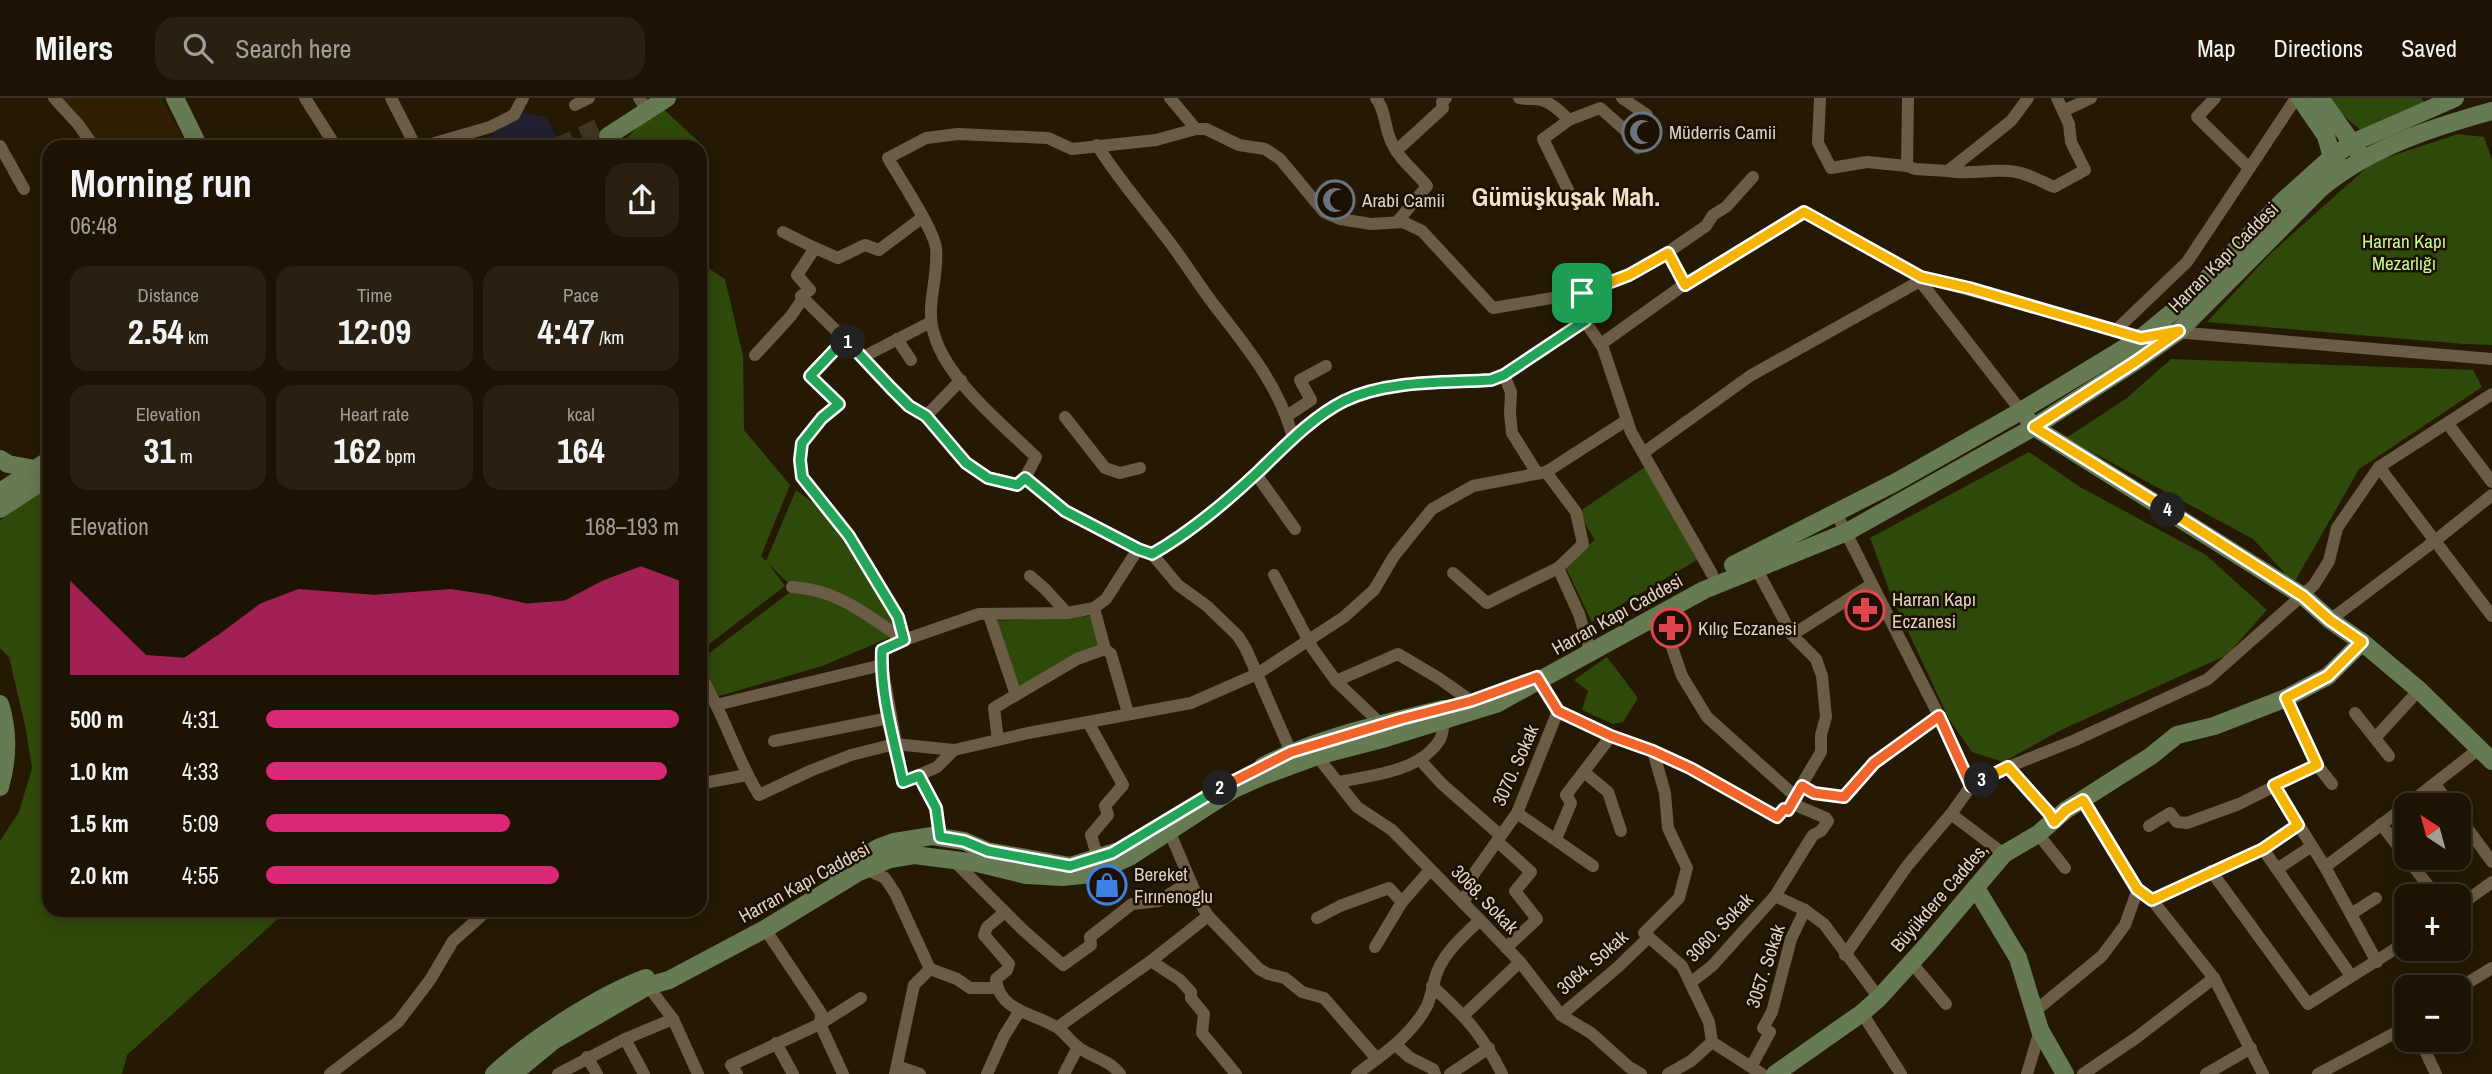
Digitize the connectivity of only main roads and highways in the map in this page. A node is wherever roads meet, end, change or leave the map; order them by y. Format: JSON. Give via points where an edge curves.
{"nodes":[{"id":1,"x":175,"y":98,"type":"edge"},
{"id":2,"x":667,"y":98,"type":"edge"},
{"id":3,"x":2298,"y":98,"type":"edge"},
{"id":4,"x":2320,"y":98,"type":"edge"},
{"id":5,"x":2455,"y":98,"type":"edge"},
{"id":6,"x":646,"y":100,"type":"edge"},
{"id":7,"x":2492,"y":111,"type":"edge"},
{"id":8,"x":196,"y":140,"type":"edge"},
{"id":9,"x":2352,"y":143,"type":"junction"},
{"id":10,"x":2364,"y":158,"type":"junction"},
{"id":11,"x":2337,"y":164,"type":"junction"},
{"id":12,"x":2021,"y":411,"type":"junction"},
{"id":13,"x":2034,"y":427,"type":"junction"},
{"id":14,"x":0,"y":459,"type":"edge"},
{"id":15,"x":42,"y":468,"type":"edge"},
{"id":16,"x":42,"y":469,"type":"edge"},
{"id":17,"x":42,"y":470,"type":"edge"},
{"id":18,"x":0,"y":492,"type":"edge"},
{"id":19,"x":0,"y":509,"type":"edge"},
{"id":20,"x":2362,"y":642,"type":"junction"},
{"id":21,"x":1538,"y":679,"type":"junction"},
{"id":22,"x":0,"y":704,"type":"edge"},
{"id":23,"x":2488,"y":754,"type":"edge"},
{"id":24,"x":0,"y":787,"type":"edge"},
{"id":25,"x":1976,"y":888,"type":"junction"},
{"id":26,"x":494,"y":1074,"type":"edge"},
{"id":27,"x":513,"y":1074,"type":"edge"},
{"id":28,"x":1775,"y":1074,"type":"edge"},
{"id":29,"x":2065,"y":1074,"type":"edge"}],
"edges":[{"from":1,"to":8,"type":"main road"},
{"from":2,"to":6,"type":"main road","via":[[606,130]]},
{"from":3,"to":11,"type":"main road","via":[[2326,136]]},
{"from":4,"to":9,"type":"main road"},
{"from":5,"to":9,"type":"main road","name":"Harran Kapı Caddesi"},
{"from":7,"to":10,"type":"main road","name":"Harran Kapı Caddesi","via":[[2411,137]]},
{"from":9,"to":10,"type":"main road"},
{"from":9,"to":11,"type":"main road","name":"Harran Kapı Caddesi"},
{"from":10,"to":11,"type":"main road","name":"Harran Kapı Caddesi"},
{"from":11,"to":12,"type":"main road","name":"Harran Kapı Caddesi","via":[[2283,201],[2181,305],[2141,338]]},
{"from":11,"to":13,"type":"main road","name":"Harran Kapı Caddesi","via":[[2321,188],[2179,331]]},
{"from":12,"to":13,"type":"main road"},
{"from":12,"to":21,"type":"main road","name":"Harran Kapı Caddesi","via":[[1896,482],[1687,586]]},
{"from":13,"to":20,"type":"main road","via":[[2303,596]]},
{"from":13,"to":21,"type":"main road","name":"Harran Kapı Caddesi","via":[[1847,532],[1704,590]]},
{"from":14,"to":15,"type":"main road"},
{"from":16,"to":18,"type":"main road"},
{"from":17,"to":19,"type":"main road"},
{"from":20,"to":23,"type":"main road"},
{"from":20,"to":25,"type":"main road","name":"Büyükdere Caddes,","via":[[2328,676],[2286,698],[2177,735],[2004,854]]},
{"from":21,"to":26,"type":"main road","name":"Harran Kapı Caddesi","via":[[1291,752],[1209,793],[1098,859],[1070,866],[940,837],[894,842],[853,861],[678,966],[601,1000],[531,1044]]},
{"from":21,"to":27,"type":"main road","name":"Harran Kapı Caddesi","via":[[1496,704],[1317,756],[1234,789],[1170,833],[1092,874],[1026,875],[914,855],[890,859],[669,980],[648,986],[553,1041]]},
{"from":22,"to":24,"type":"main road","via":[[6,731]]},
{"from":25,"to":28,"type":"main road","name":"Büyükdere Caddes,","via":[[1879,998]]},
{"from":25,"to":29,"type":"main road","via":[[2018,958],[2040,1030]]}]}
